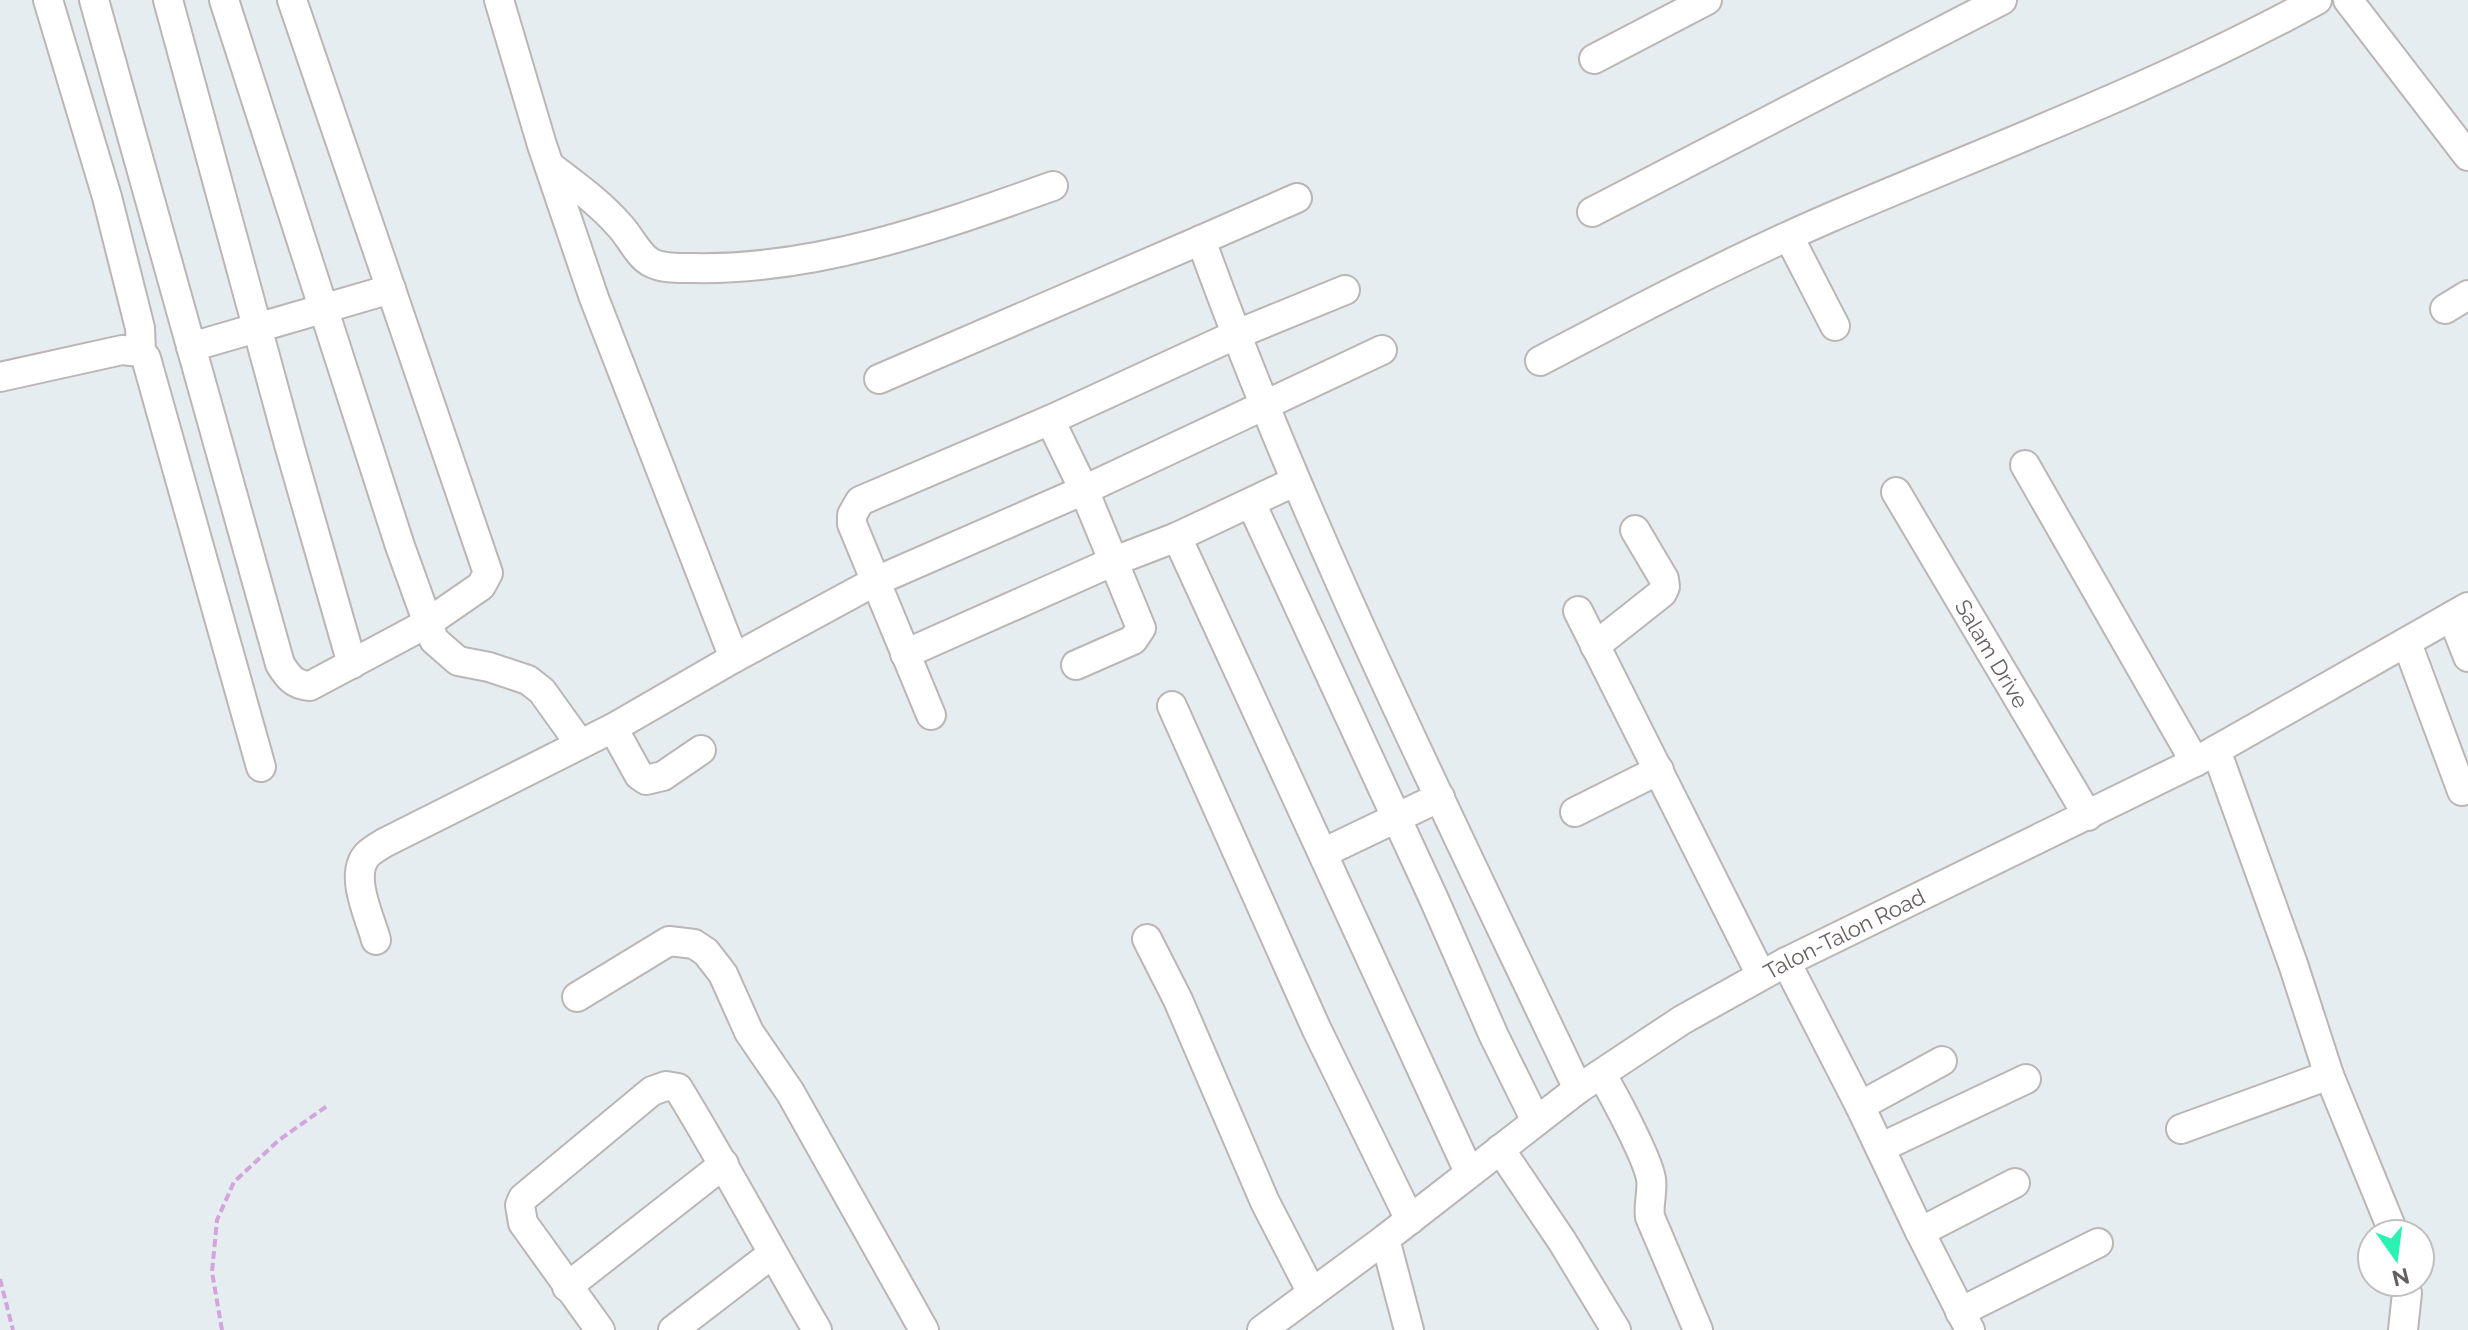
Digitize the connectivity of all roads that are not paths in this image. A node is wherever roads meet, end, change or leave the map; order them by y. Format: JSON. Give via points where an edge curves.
{"nodes":[{"id":1,"x":48,"y":0,"type":"edge"},
{"id":2,"x":94,"y":0,"type":"edge"},
{"id":3,"x":168,"y":0,"type":"edge"},
{"id":4,"x":224,"y":0,"type":"edge"},
{"id":5,"x":292,"y":0,"type":"edge"},
{"id":6,"x":499,"y":0,"type":"edge"},
{"id":7,"x":1707,"y":0,"type":"edge"},
{"id":8,"x":2002,"y":0,"type":"edge"},
{"id":9,"x":2317,"y":0,"type":"edge"},
{"id":10,"x":2348,"y":0,"type":"edge"},
{"id":11,"x":1594,"y":59,"type":"dead end"},
{"id":12,"x":2468,"y":156,"type":"edge"},
{"id":13,"x":550,"y":166,"type":"junction"},
{"id":14,"x":1053,"y":186,"type":"dead end"},
{"id":15,"x":1297,"y":198,"type":"dead end"},
{"id":16,"x":1592,"y":212,"type":"dead end"},
{"id":17,"x":1789,"y":237,"type":"junction"},
{"id":18,"x":1201,"y":240,"type":"junction"},
{"id":19,"x":391,"y":289,"type":"junction"},
{"id":20,"x":1345,"y":290,"type":"dead end"},
{"id":21,"x":324,"y":309,"type":"junction"},
{"id":22,"x":1835,"y":326,"type":"dead end"},
{"id":23,"x":257,"y":328,"type":"junction"},
{"id":24,"x":1235,"y":335,"type":"junction"},
{"id":25,"x":191,"y":347,"type":"junction"},
{"id":26,"x":1382,"y":350,"type":"dead end"},
{"id":27,"x":141,"y":352,"type":"junction"},
{"id":28,"x":1540,"y":361,"type":"dead end"},
{"id":29,"x":0,"y":377,"type":"edge"},
{"id":30,"x":879,"y":379,"type":"dead end"},
{"id":31,"x":1264,"y":407,"type":"junction"},
{"id":32,"x":1050,"y":420,"type":"junction"},
{"id":33,"x":2025,"y":465,"type":"dead end"},
{"id":34,"x":1296,"y":481,"type":"junction"},
{"id":35,"x":1084,"y":490,"type":"junction"},
{"id":36,"x":1896,"y":492,"type":"dead end"},
{"id":37,"x":1251,"y":503,"type":"junction"},
{"id":38,"x":1635,"y":530,"type":"dead end"},
{"id":39,"x":1177,"y":537,"type":"junction"},
{"id":40,"x":1112,"y":562,"type":"junction"},
{"id":41,"x":874,"y":582,"type":"junction"},
{"id":42,"x":1578,"y":611,"type":"dead end"},
{"id":43,"x":2460,"y":612,"type":"edge"},
{"id":44,"x":426,"y":624,"type":"junction"},
{"id":45,"x":2407,"y":643,"type":"junction"},
{"id":46,"x":1595,"y":646,"type":"junction"},
{"id":47,"x":905,"y":654,"type":"junction"},
{"id":48,"x":2468,"y":657,"type":"edge"},
{"id":49,"x":734,"y":658,"type":"junction"},
{"id":50,"x":352,"y":664,"type":"junction"},
{"id":51,"x":1076,"y":665,"type":"dead end"},
{"id":52,"x":1172,"y":706,"type":"dead end"},
{"id":53,"x":931,"y":715,"type":"dead end"},
{"id":54,"x":613,"y":728,"type":"junction"},
{"id":55,"x":580,"y":744,"type":"junction"},
{"id":56,"x":701,"y":750,"type":"dead end"},
{"id":57,"x":2206,"y":756,"type":"junction"},
{"id":58,"x":261,"y":767,"type":"dead end"},
{"id":59,"x":1659,"y":770,"type":"junction"},
{"id":60,"x":2462,"y":791,"type":"dead end"},
{"id":61,"x":1440,"y":797,"type":"junction"},
{"id":62,"x":1574,"y":811,"type":"dead end"},
{"id":63,"x":2088,"y":816,"type":"junction"},
{"id":64,"x":1396,"y":817,"type":"junction"},
{"id":65,"x":1323,"y":853,"type":"junction"},
{"id":66,"x":1147,"y":939,"type":"dead end"},
{"id":67,"x":376,"y":940,"type":"dead end"},
{"id":68,"x":1786,"y":962,"type":"junction"},
{"id":69,"x":1761,"y":975,"type":"junction"},
{"id":70,"x":577,"y":997,"type":"dead end"},
{"id":71,"x":1942,"y":1061,"type":"dead end"},
{"id":72,"x":2329,"y":1075,"type":"junction"},
{"id":73,"x":2026,"y":1079,"type":"dead end"},
{"id":74,"x":1590,"y":1082,"type":"junction"},
{"id":75,"x":1860,"y":1106,"type":"junction"},
{"id":76,"x":1536,"y":1121,"type":"junction"},
{"id":77,"x":2181,"y":1129,"type":"dead end"},
{"id":78,"x":1880,"y":1148,"type":"junction"},
{"id":79,"x":1500,"y":1149,"type":"junction"},
{"id":80,"x":724,"y":1164,"type":"junction"},
{"id":81,"x":1469,"y":1172,"type":"junction"},
{"id":82,"x":2015,"y":1183,"type":"dead end"},
{"id":83,"x":2387,"y":1218,"type":"edge"},
{"id":84,"x":1410,"y":1220,"type":"junction"},
{"id":85,"x":1920,"y":1232,"type":"junction"},
{"id":86,"x":1385,"y":1239,"type":"junction"},
{"id":87,"x":2098,"y":1243,"type":"dead end"},
{"id":88,"x":772,"y":1254,"type":"junction"},
{"id":89,"x":567,"y":1287,"type":"junction"},
{"id":90,"x":1312,"y":1293,"type":"junction"},
{"id":91,"x":2406,"y":1298,"type":"edge"},
{"id":92,"x":1965,"y":1321,"type":"edge"},
{"id":93,"x":600,"y":1330,"type":"edge"},
{"id":94,"x":673,"y":1330,"type":"edge"},
{"id":95,"x":817,"y":1330,"type":"edge"},
{"id":96,"x":924,"y":1330,"type":"edge"},
{"id":97,"x":1262,"y":1330,"type":"edge"},
{"id":98,"x":1409,"y":1330,"type":"edge"},
{"id":99,"x":1616,"y":1330,"type":"edge"},
{"id":100,"x":1698,"y":1330,"type":"edge"},
{"id":101,"x":2403,"y":1330,"type":"edge"}],
"edges":[{"from":1,"to":27,"type":"street","via":[[107,197],[140,328]]},
{"from":2,"to":25,"type":"street"},
{"from":3,"to":23,"type":"street"},
{"from":4,"to":21,"type":"street"},
{"from":5,"to":19,"type":"street"},
{"from":6,"to":13,"type":"street"},
{"from":7,"to":11,"type":"street"},
{"from":8,"to":16,"type":"street"},
{"from":9,"to":17,"type":"street","via":[[2206,59]]},
{"from":10,"to":12,"type":"street"},
{"from":13,"to":14,"type":"street","via":[[602,207],[652,263],[713,269],[866,246]]},
{"from":13,"to":49,"type":"street","via":[[594,298]]},
{"from":15,"to":18,"type":"street"},
{"from":17,"to":22,"type":"street"},
{"from":17,"to":28,"type":"street"},
{"from":18,"to":24,"type":"street"},
{"from":18,"to":30,"type":"street"},
{"from":19,"to":21,"type":"street"},
{"from":19,"to":44,"type":"street","via":[[488,573],[481,586]]},
{"from":20,"to":24,"type":"street"},
{"from":21,"to":23,"type":"street"},
{"from":21,"to":44,"type":"street"},
{"from":23,"to":25,"type":"street"},
{"from":23,"to":50,"type":"street"},
{"from":24,"to":31,"type":"street"},
{"from":24,"to":32,"type":"street"},
{"from":25,"to":50,"type":"street","via":[[280,664],[290,680],[310,686]]},
{"from":26,"to":31,"type":"street"},
{"from":27,"to":29,"type":"street","via":[[122,350]]},
{"from":27,"to":58,"type":"street"},
{"from":31,"to":34,"type":"street"},
{"from":31,"to":35,"type":"street"},
{"from":32,"to":35,"type":"street"},
{"from":32,"to":41,"type":"street","via":[[860,501],[852,524]]},
{"from":33,"to":57,"type":"street"},
{"from":34,"to":37,"type":"street"},
{"from":34,"to":61,"type":"street"},
{"from":35,"to":40,"type":"street"},
{"from":35,"to":41,"type":"street"},
{"from":36,"to":63,"type":"street","name":"Salam Drive"},
{"from":37,"to":39,"type":"street"},
{"from":37,"to":64,"type":"street"},
{"from":38,"to":46,"type":"street","via":[[1665,587]]},
{"from":39,"to":40,"type":"street"},
{"from":39,"to":65,"type":"street"},
{"from":40,"to":47,"type":"street"},
{"from":40,"to":51,"type":"street","via":[[1141,628],[1133,640]]},
{"from":41,"to":47,"type":"street"},
{"from":41,"to":49,"type":"street"},
{"from":42,"to":46,"type":"street"},
{"from":43,"to":45,"type":"street","name":"Talon-Talon Road"},
{"from":43,"to":48,"type":"street"},
{"from":44,"to":50,"type":"street"},
{"from":44,"to":55,"type":"street","via":[[443,651],[458,661],[528,680]]},
{"from":45,"to":57,"type":"street","name":"Talon-Talon Road"},
{"from":45,"to":60,"type":"street"},
{"from":46,"to":59,"type":"street"},
{"from":47,"to":53,"type":"street"},
{"from":49,"to":54,"type":"street"},
{"from":52,"to":84,"type":"street","via":[[1317,1030]]},
{"from":54,"to":55,"type":"street"},
{"from":54,"to":56,"type":"street","via":[[646,780],[663,776]]},
{"from":55,"to":67,"type":"street","via":[[368,853],[359,871],[360,885]]},
{"from":57,"to":63,"type":"street","name":"Talon-Talon Road"},
{"from":57,"to":72,"type":"street","via":[[2293,964]]},
{"from":59,"to":62,"type":"street"},
{"from":59,"to":69,"type":"street"},
{"from":61,"to":64,"type":"street"},
{"from":61,"to":74,"type":"street"},
{"from":63,"to":68,"type":"street","name":"Talon-Talon Road"},
{"from":64,"to":65,"type":"street"},
{"from":64,"to":76,"type":"street"},
{"from":65,"to":81,"type":"street"},
{"from":66,"to":90,"type":"street","via":[[1265,1202]]},
{"from":68,"to":69,"type":"street","name":"Talon-Talon Road"},
{"from":68,"to":75,"type":"street"},
{"from":69,"to":74,"type":"street","name":"Talon-Talon Road"},
{"from":70,"to":96,"type":"street","via":[[669,941],[694,944],[706,952]]},
{"from":71,"to":75,"type":"street"},
{"from":72,"to":77,"type":"street"},
{"from":72,"to":83,"type":"street"},
{"from":73,"to":78,"type":"street"},
{"from":74,"to":76,"type":"street","name":"Talon-Talon Road"},
{"from":74,"to":100,"type":"street","via":[[1612,1091],[1651,1177],[1650,1217]]},
{"from":75,"to":78,"type":"street"},
{"from":76,"to":79,"type":"street","name":"Talon-Talon Road"},
{"from":78,"to":85,"type":"street"},
{"from":79,"to":81,"type":"street","name":"Talon-Talon Road"},
{"from":79,"to":99,"type":"street"},
{"from":80,"to":88,"type":"street"},
{"from":80,"to":89,"type":"street"},
{"from":80,"to":89,"type":"street","via":[[678,1088],[652,1091],[523,1198],[523,1223]]},
{"from":81,"to":84,"type":"street","name":"Talon-Talon Road"},
{"from":82,"to":85,"type":"street"},
{"from":84,"to":86,"type":"street","name":"Talon-Talon Road"},
{"from":85,"to":92,"type":"street"},
{"from":86,"to":90,"type":"street","name":"Talon-Talon Road"},
{"from":86,"to":98,"type":"street"},
{"from":87,"to":92,"type":"street"},
{"from":88,"to":94,"type":"street"},
{"from":88,"to":95,"type":"street"},
{"from":89,"to":93,"type":"street"},
{"from":90,"to":97,"type":"street","name":"Talon-Talon Road"},
{"from":91,"to":101,"type":"street"}]}
